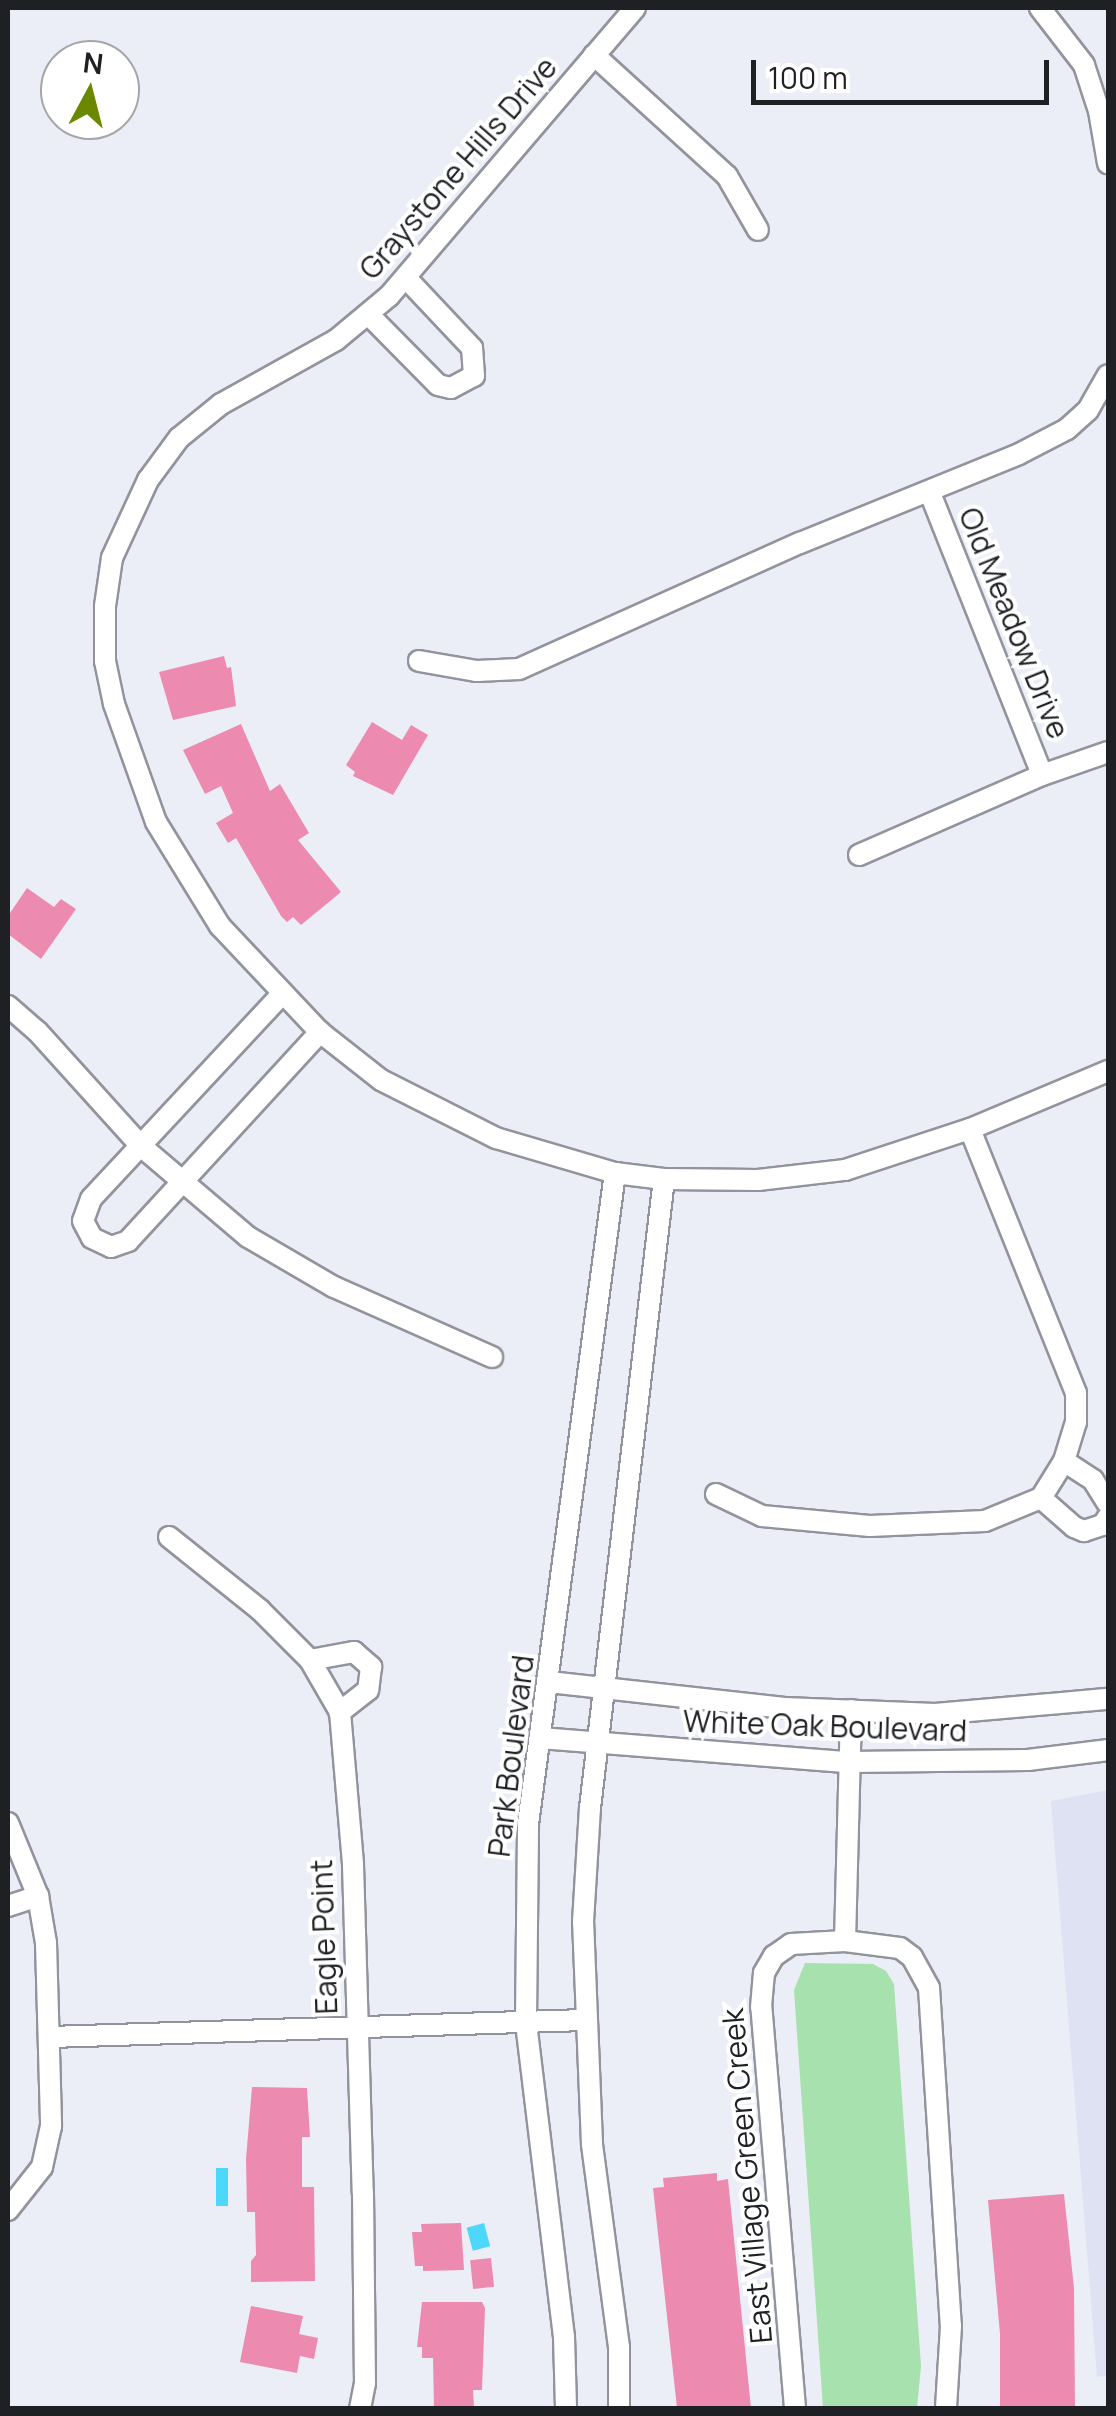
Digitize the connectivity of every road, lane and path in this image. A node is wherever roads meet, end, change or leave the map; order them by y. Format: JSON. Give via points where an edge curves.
{"nodes":[{"id":1,"x":635,"y":8,"type":"edge"},
{"id":2,"x":1040,"y":8,"type":"edge"},
{"id":3,"x":594,"y":55,"type":"junction"},
{"id":4,"x":1108,"y":163,"type":"edge"},
{"id":5,"x":758,"y":230,"type":"dead end"},
{"id":6,"x":406,"y":278,"type":"junction"},
{"id":7,"x":369,"y":315,"type":"junction"},
{"id":8,"x":1108,"y":375,"type":"edge"},
{"id":9,"x":930,"y":494,"type":"junction"},
{"id":10,"x":419,"y":661,"type":"dead end"},
{"id":11,"x":1108,"y":752,"type":"edge"},
{"id":12,"x":1042,"y":775,"type":"junction"},
{"id":13,"x":859,"y":854,"type":"dead end"},
{"id":14,"x":282,"y":994,"type":"junction"},
{"id":15,"x":8,"y":1006,"type":"edge"},
{"id":16,"x":320,"y":1032,"type":"junction"},
{"id":17,"x":1108,"y":1071,"type":"edge"},
{"id":18,"x":970,"y":1130,"type":"junction"},
{"id":19,"x":141,"y":1146,"type":"junction"},
{"id":20,"x":616,"y":1173,"type":"junction"},
{"id":21,"x":664,"y":1179,"type":"junction"},
{"id":22,"x":184,"y":1180,"type":"junction"},
{"id":23,"x":492,"y":1357,"type":"dead end"},
{"id":24,"x":1064,"y":1461,"type":"junction"},
{"id":25,"x":716,"y":1494,"type":"dead end"},
{"id":26,"x":1041,"y":1498,"type":"junction"},
{"id":27,"x":1108,"y":1504,"type":"edge"},
{"id":28,"x":1108,"y":1517,"type":"edge"},
{"id":29,"x":168,"y":1537,"type":"dead end"},
{"id":30,"x":310,"y":1660,"type":"junction"},
{"id":31,"x":549,"y":1682,"type":"junction"},
{"id":32,"x":606,"y":1687,"type":"junction"},
{"id":33,"x":1108,"y":1699,"type":"edge"},
{"id":34,"x":852,"y":1710,"type":"junction"},
{"id":35,"x":340,"y":1712,"type":"junction"},
{"id":36,"x":540,"y":1738,"type":"junction"},
{"id":37,"x":600,"y":1745,"type":"junction"},
{"id":38,"x":1108,"y":1750,"type":"edge"},
{"id":39,"x":848,"y":1762,"type":"junction"},
{"id":40,"x":10,"y":1836,"type":"edge"},
{"id":41,"x":38,"y":1896,"type":"junction"},
{"id":42,"x":8,"y":1906,"type":"edge"},
{"id":43,"x":845,"y":1941,"type":"junction"},
{"id":44,"x":586,"y":2020,"type":"junction"},
{"id":45,"x":526,"y":2021,"type":"junction"},
{"id":46,"x":357,"y":2024,"type":"junction"},
{"id":47,"x":50,"y":2037,"type":"junction"},
{"id":48,"x":8,"y":2210,"type":"edge"},
{"id":49,"x":360,"y":2408,"type":"edge"},
{"id":50,"x":566,"y":2408,"type":"edge"},
{"id":51,"x":620,"y":2408,"type":"edge"},
{"id":52,"x":795,"y":2408,"type":"edge"},
{"id":53,"x":946,"y":2408,"type":"edge"}],
"edges":[{"from":1,"to":3,"type":"street","name":"Graystone Hills Drive"},
{"from":2,"to":4,"type":"street","via":[[1084,65]]},
{"from":3,"to":5,"type":"street","via":[[727,176]]},
{"from":3,"to":6,"type":"street","name":"Graystone Hills Drive"},
{"from":6,"to":7,"type":"street","name":"Graystone Hills Drive"},
{"from":6,"to":7,"type":"street","via":[[472,348],[474,376],[451,388],[438,386]]},
{"from":7,"to":14,"type":"street","name":"Graystone Hills Drive","via":[[221,404],[180,438],[128,518],[112,558],[105,606],[105,661],[114,704],[156,822],[220,926]]},
{"from":8,"to":9,"type":"street","via":[[1088,410],[1066,429]]},
{"from":9,"to":10,"type":"street","via":[[800,542],[519,668],[478,672]]},
{"from":9,"to":12,"type":"street","name":"Old Meadow Drive"},
{"from":11,"to":12,"type":"street"},
{"from":12,"to":13,"type":"street"},
{"from":14,"to":16,"type":"street","name":"Graystone Hills Drive"},
{"from":14,"to":19,"type":"street"},
{"from":15,"to":19,"type":"street"},
{"from":16,"to":20,"type":"street","name":"Graystone Hills Drive","via":[[381,1080],[496,1138]]},
{"from":16,"to":22,"type":"street"},
{"from":17,"to":18,"type":"street","name":"Graystone Hills Drive"},
{"from":18,"to":21,"type":"street","name":"Graystone Hills Drive","via":[[845,1170],[758,1180]]},
{"from":18,"to":24,"type":"street","via":[[1076,1393],[1076,1422]]},
{"from":19,"to":22,"type":"street"},
{"from":19,"to":22,"type":"street","via":[[91,1199],[84,1221],[92,1238],[111,1247],[128,1242]]},
{"from":20,"to":21,"type":"street","name":"Graystone Hills Drive"},
{"from":20,"to":31,"type":"street","name":"Park Boulevard"},
{"from":21,"to":32,"type":"street"},
{"from":22,"to":23,"type":"street","via":[[248,1237],[334,1287]]},
{"from":24,"to":26,"type":"street"},
{"from":24,"to":27,"type":"street","via":[[1093,1480]]},
{"from":25,"to":26,"type":"street","via":[[762,1516],[870,1526],[985,1522]]},
{"from":26,"to":28,"type":"street","via":[[1084,1531]]},
{"from":29,"to":30,"type":"street","name":"Eagle Point","via":[[260,1610]]},
{"from":30,"to":35,"type":"street","name":"Eagle Point"},
{"from":30,"to":35,"type":"street","via":[[354,1652],[371,1668],[368,1690]]},
{"from":31,"to":32,"type":"street","name":"White Oak Boulevard"},
{"from":31,"to":36,"type":"street","name":"Park Boulevard"},
{"from":32,"to":34,"type":"street","name":"White Oak Boulevard"},
{"from":32,"to":37,"type":"street"},
{"from":33,"to":34,"type":"street","name":"White Oak Boulevard","via":[[935,1714]]},
{"from":34,"to":39,"type":"street"},
{"from":35,"to":46,"type":"street","name":"Eagle Point"},
{"from":36,"to":37,"type":"street","name":"White Oak Boulevard"},
{"from":36,"to":45,"type":"street","name":"Park Boulevard","via":[[528,1824]]},
{"from":37,"to":39,"type":"street","name":"White Oak Boulevard"},
{"from":37,"to":44,"type":"street","via":[[583,1922]]},
{"from":38,"to":39,"type":"street","name":"White Oak Boulevard","via":[[1028,1760]]},
{"from":39,"to":43,"type":"street"},
{"from":40,"to":41,"type":"street"},
{"from":41,"to":42,"type":"street"},
{"from":41,"to":47,"type":"street"},
{"from":43,"to":52,"type":"street","name":"East Village Green Creek","via":[[792,1944],[764,1973]]},
{"from":43,"to":53,"type":"street","name":"East Village Green Creek","via":[[900,1948],[929,1988],[952,2326]]},
{"from":44,"to":45,"type":"street"},
{"from":44,"to":51,"type":"street"},
{"from":45,"to":46,"type":"street"},
{"from":45,"to":50,"type":"street","name":"Park Boulevard","via":[[564,2337]]},
{"from":46,"to":47,"type":"street"},
{"from":46,"to":49,"type":"street","name":"Eagle Point","via":[[365,2364]]},
{"from":47,"to":48,"type":"street","via":[[51,2126],[42,2168]]}]}
